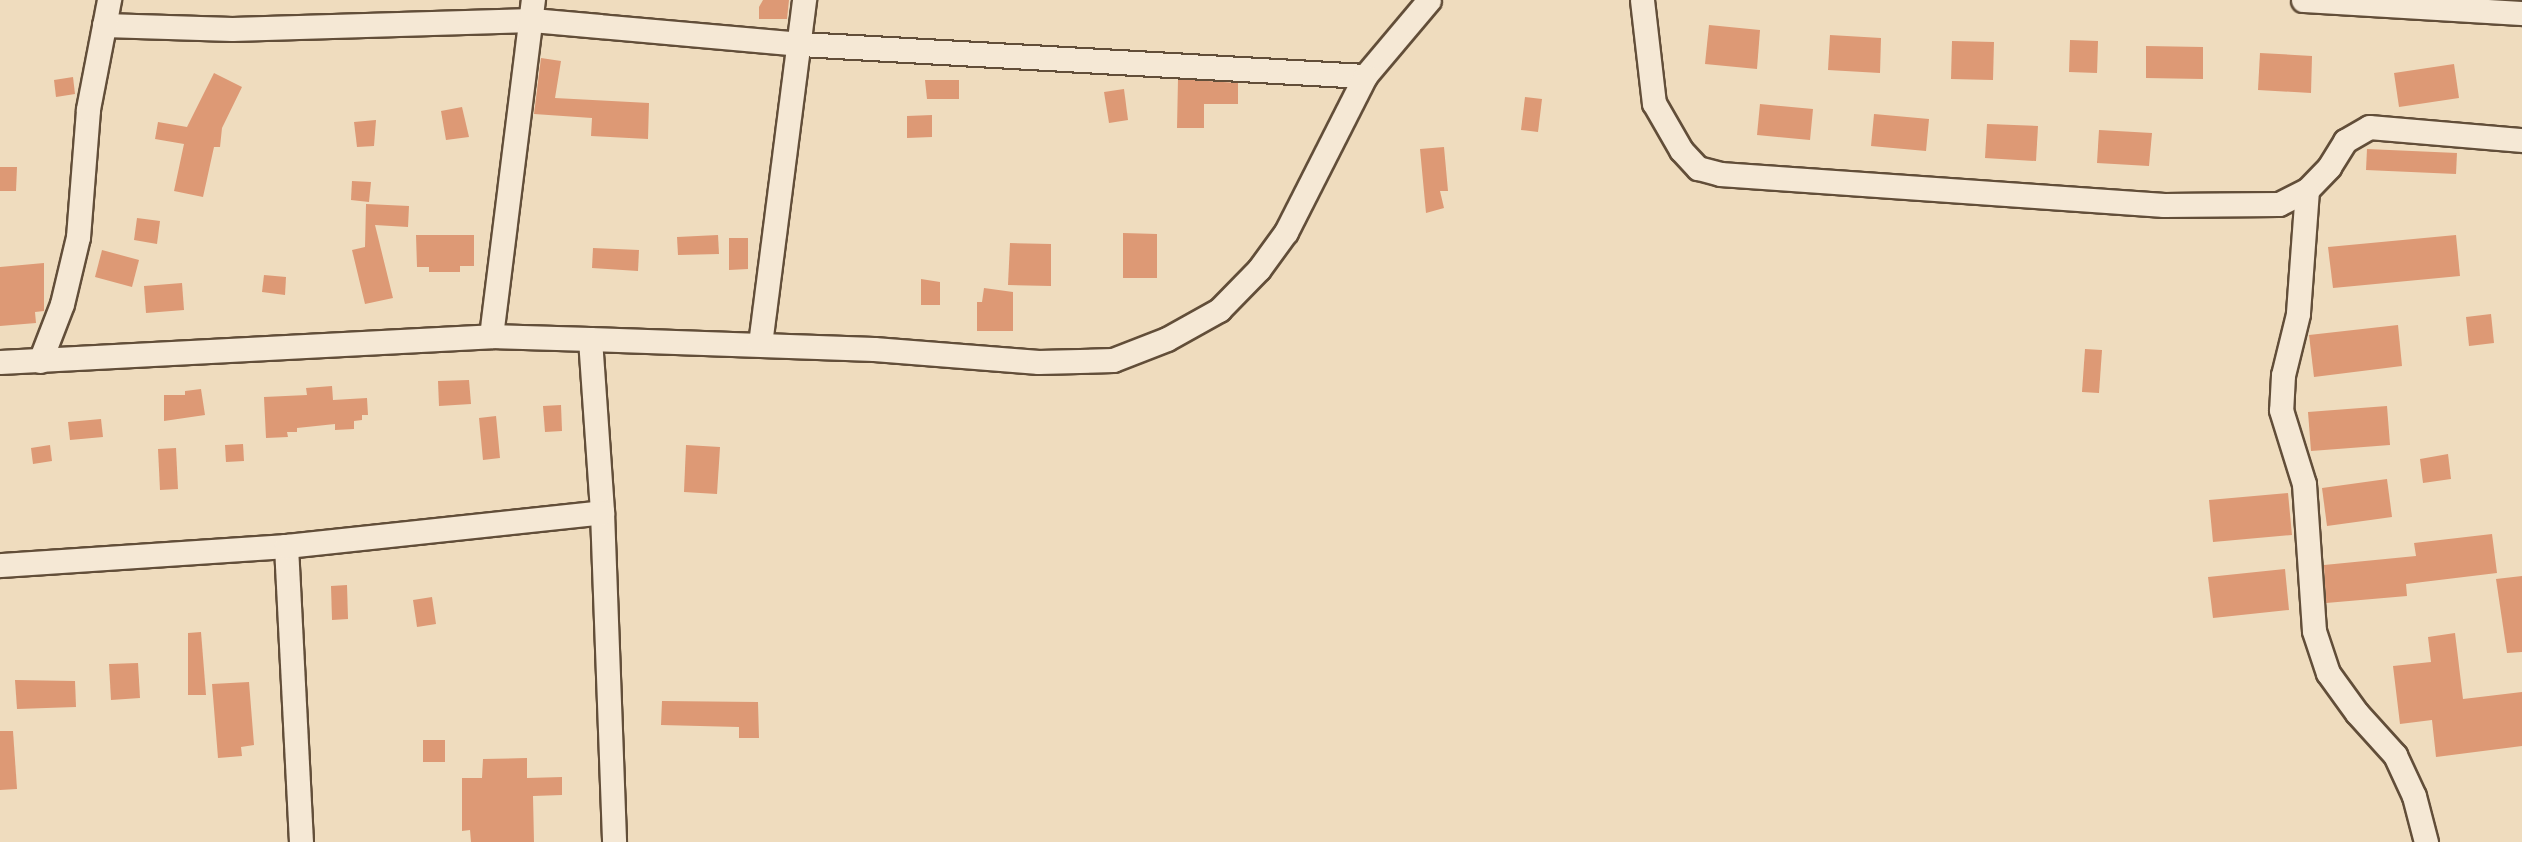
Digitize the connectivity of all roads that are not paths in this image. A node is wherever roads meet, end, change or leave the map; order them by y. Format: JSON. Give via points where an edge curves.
{"nodes":[{"id":1,"x":108,"y":0,"type":"edge"},
{"id":2,"x":804,"y":0,"type":"edge"},
{"id":3,"x":1429,"y":0,"type":"edge"},
{"id":4,"x":1643,"y":0,"type":"edge"},
{"id":5,"x":2303,"y":0,"type":"edge"},
{"id":6,"x":533,"y":10,"type":"edge"},
{"id":7,"x":2522,"y":13,"type":"edge"},
{"id":8,"x":104,"y":25,"type":"junction"},
{"id":9,"x":801,"y":44,"type":"junction"},
{"id":10,"x":1365,"y":76,"type":"junction"},
{"id":11,"x":2522,"y":140,"type":"edge"},
{"id":12,"x":2307,"y":190,"type":"junction"},
{"id":13,"x":491,"y":336,"type":"junction"},
{"id":14,"x":590,"y":339,"type":"junction"},
{"id":15,"x":760,"y":344,"type":"junction"},
{"id":16,"x":40,"y":361,"type":"junction"},
{"id":17,"x":0,"y":362,"type":"edge"},
{"id":18,"x":601,"y":512,"type":"junction"},
{"id":19,"x":286,"y":546,"type":"junction"},
{"id":20,"x":0,"y":565,"type":"edge"},
{"id":21,"x":300,"y":842,"type":"edge"},
{"id":22,"x":614,"y":842,"type":"edge"},
{"id":23,"x":2426,"y":842,"type":"edge"}],
"edges":[{"from":1,"to":8,"type":"street"},
{"from":2,"to":9,"type":"street"},
{"from":3,"to":10,"type":"street"},
{"from":4,"to":12,"type":"street","via":[[1654,103],[1681,150],[1698,168],[1720,174],[2164,205],[2279,204]]},
{"from":5,"to":7,"type":"street"},
{"from":6,"to":8,"type":"street","via":[[232,29]]},
{"from":6,"to":9,"type":"street"},
{"from":6,"to":13,"type":"street"},
{"from":8,"to":16,"type":"street","via":[[88,109],[78,237],[62,304]]},
{"from":9,"to":10,"type":"street"},
{"from":9,"to":15,"type":"street"},
{"from":10,"to":15,"type":"street","via":[[1286,232],[1259,269],[1219,310],[1167,339],[1113,360],[1038,362]]},
{"from":11,"to":12,"type":"street","via":[[2369,128],[2345,141]]},
{"from":12,"to":23,"type":"street","via":[[2298,314],[2283,375],[2281,411],[2304,484],[2314,631],[2328,673],[2395,755],[2414,796]]},
{"from":13,"to":14,"type":"street"},
{"from":13,"to":16,"type":"street"},
{"from":14,"to":15,"type":"street"},
{"from":14,"to":18,"type":"street"},
{"from":16,"to":17,"type":"street"},
{"from":18,"to":19,"type":"street"},
{"from":18,"to":22,"type":"street"},
{"from":19,"to":20,"type":"street"},
{"from":19,"to":21,"type":"street"}]}
